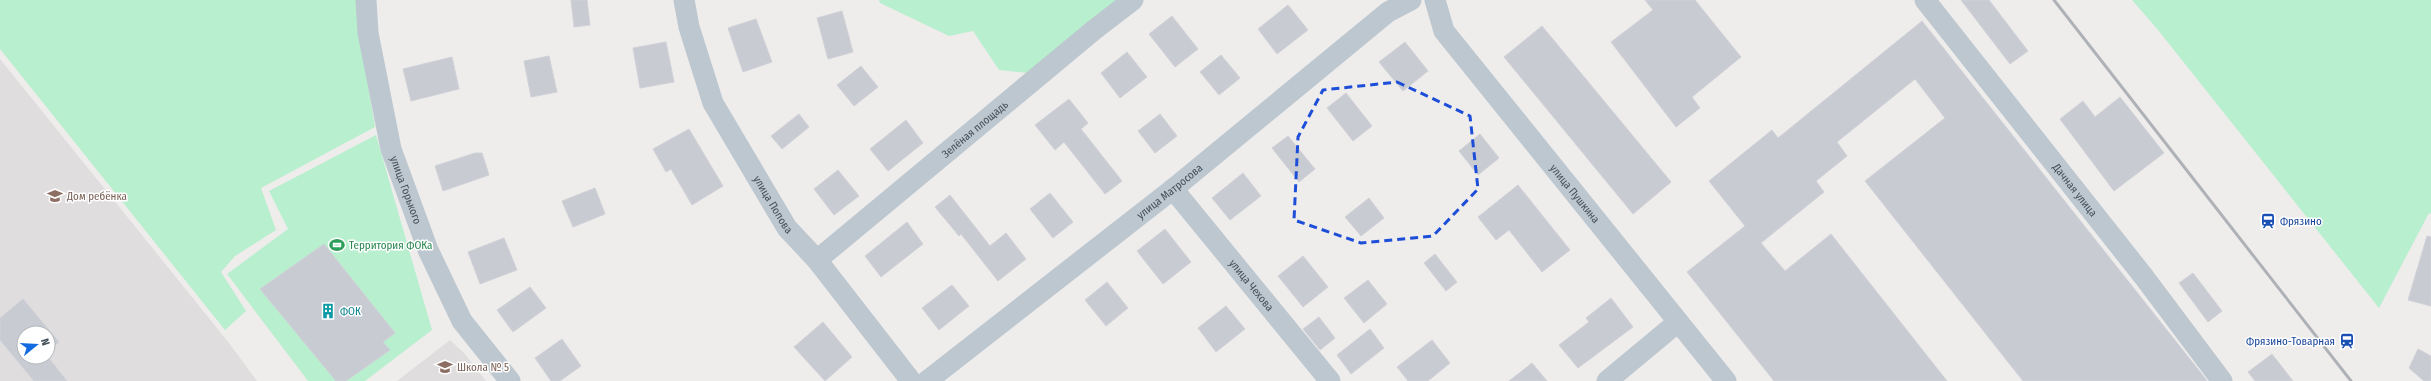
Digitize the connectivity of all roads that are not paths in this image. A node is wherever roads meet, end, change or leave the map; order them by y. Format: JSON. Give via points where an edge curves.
{"nodes":[{"id":1,"x":366,"y":0,"type":"edge"},
{"id":2,"x":684,"y":0,"type":"edge"},
{"id":3,"x":1133,"y":0,"type":"edge"},
{"id":4,"x":1411,"y":0,"type":"edge"},
{"id":5,"x":1435,"y":0,"type":"edge"},
{"id":6,"x":1925,"y":0,"type":"edge"},
{"id":7,"x":1173,"y":189,"type":"junction"},
{"id":8,"x":817,"y":260,"type":"junction"},
{"id":9,"x":1678,"y":322,"type":"junction"},
{"id":10,"x":510,"y":381,"type":"edge"},
{"id":11,"x":911,"y":381,"type":"edge"},
{"id":12,"x":927,"y":381,"type":"edge"},
{"id":13,"x":1330,"y":381,"type":"edge"},
{"id":14,"x":1607,"y":381,"type":"edge"},
{"id":15,"x":1726,"y":381,"type":"edge"},
{"id":16,"x":2222,"y":381,"type":"edge"}],
"edges":[{"from":1,"to":10,"type":"street","name":"улица Горького","via":[[368,33],[392,149],[428,250],[462,321]]},
{"from":2,"to":8,"type":"street","name":"улица Попова","via":[[689,28],[713,103],[787,228]]},
{"from":3,"to":8,"type":"street","name":"Зелёная площадь"},
{"from":4,"to":7,"type":"street","name":"улица Матросова","via":[[1388,12]]},
{"from":5,"to":9,"type":"street","name":"улица Пушкина","via":[[1444,31]]},
{"from":6,"to":16,"type":"street","name":"Дачная улица","via":[[2144,276]]},
{"from":7,"to":12,"type":"street","name":"улица Матросова"},
{"from":7,"to":13,"type":"street","name":"улица Чехова"},
{"from":8,"to":11,"type":"street","name":"улица Попова"},
{"from":9,"to":14,"type":"street"},
{"from":9,"to":15,"type":"street","name":"улица Пушкина"}]}
